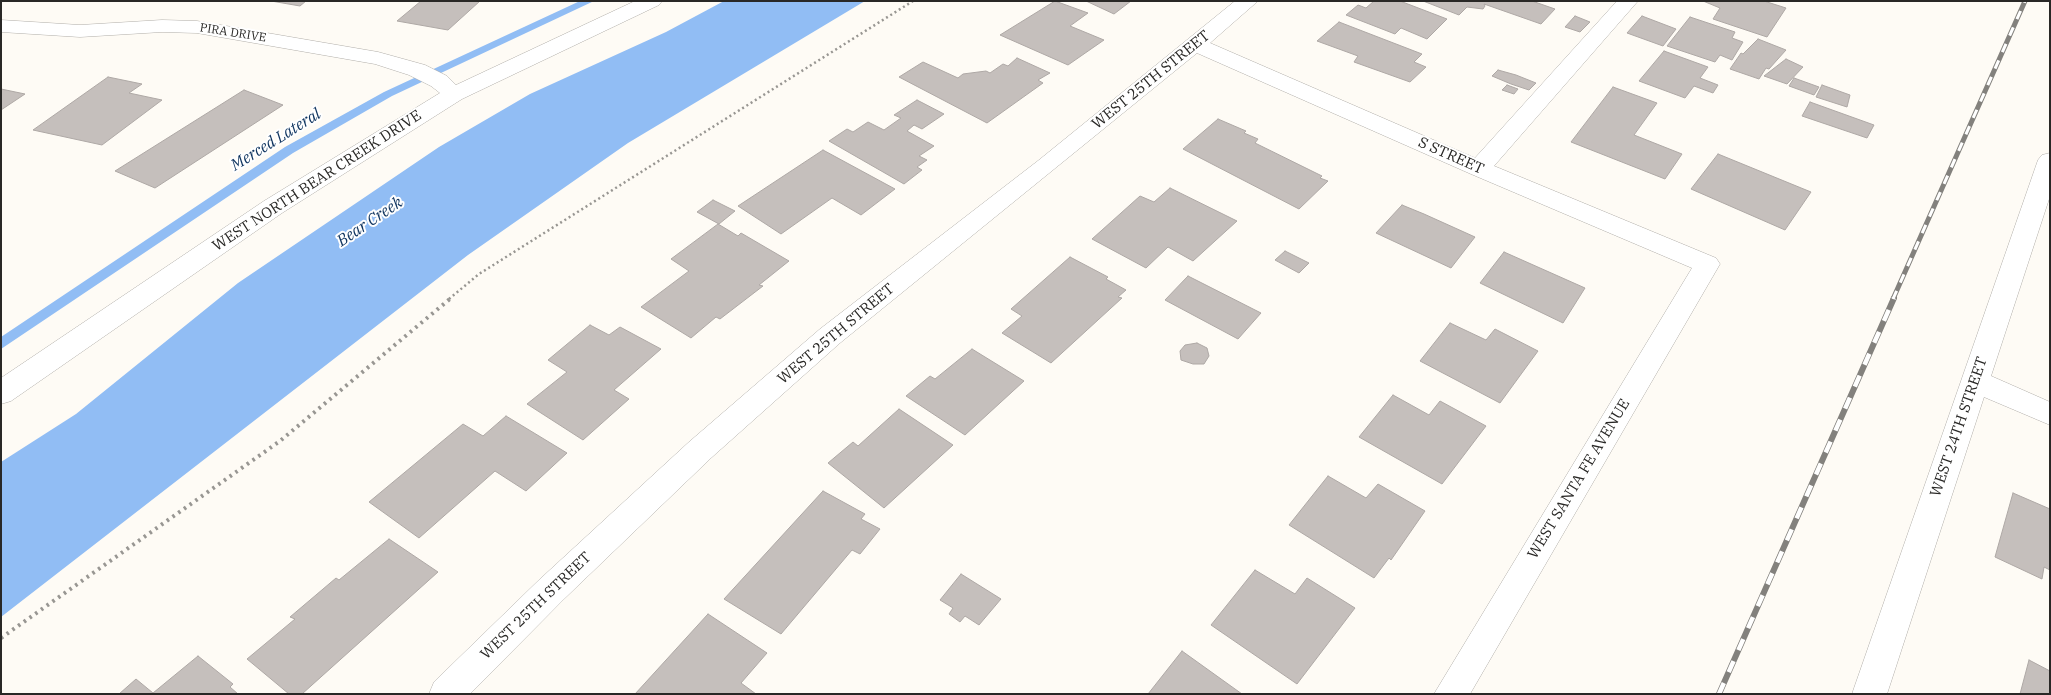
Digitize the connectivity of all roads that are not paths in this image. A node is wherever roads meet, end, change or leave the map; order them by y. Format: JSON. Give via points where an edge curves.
{"nodes":[{"id":1,"x":652,"y":1,"type":"edge"},
{"id":2,"x":1248,"y":1,"type":"edge"},
{"id":3,"x":1628,"y":1,"type":"edge"},
{"id":4,"x":1,"y":26,"type":"edge"},
{"id":5,"x":1195,"y":44,"type":"junction"},
{"id":6,"x":446,"y":88,"type":"junction"},
{"id":7,"x":2050,"y":160,"type":"edge"},
{"id":8,"x":1479,"y":169,"type":"junction"},
{"id":9,"x":1707,"y":264,"type":"joint"},
{"id":10,"x":1974,"y":381,"type":"junction"},
{"id":11,"x":1,"y":393,"type":"edge"},
{"id":12,"x":2050,"y":414,"type":"edge"},
{"id":13,"x":446,"y":694,"type":"edge"},
{"id":14,"x":1451,"y":694,"type":"edge"},
{"id":15,"x":1869,"y":694,"type":"edge"}],
"edges":[{"from":1,"to":6,"type":"street","name":"WEST NORTH BEAR CREEK DRIVE"},
{"from":2,"to":5,"type":"street","name":"WEST 25TH STREET"},
{"from":3,"to":8,"type":"street"},
{"from":4,"to":6,"type":"street","name":"PIRA DRIVE","via":[[80,30],[197,27],[378,58],[417,70]]},
{"from":5,"to":8,"type":"street","name":"S STREET"},
{"from":5,"to":13,"type":"street","name":"WEST 25TH STREET","via":[[830,336],[686,464]]},
{"from":6,"to":11,"type":"street","name":"WEST NORTH BEAR CREEK DRIVE"},
{"from":7,"to":10,"type":"street","name":"WEST 24TH STREET"},
{"from":8,"to":9,"type":"street","name":"S STREET"},
{"from":9,"to":14,"type":"street","name":"WEST SANTA FE AVENUE"},
{"from":10,"to":12,"type":"street"},
{"from":10,"to":15,"type":"street","name":"WEST 24TH STREET"}]}
